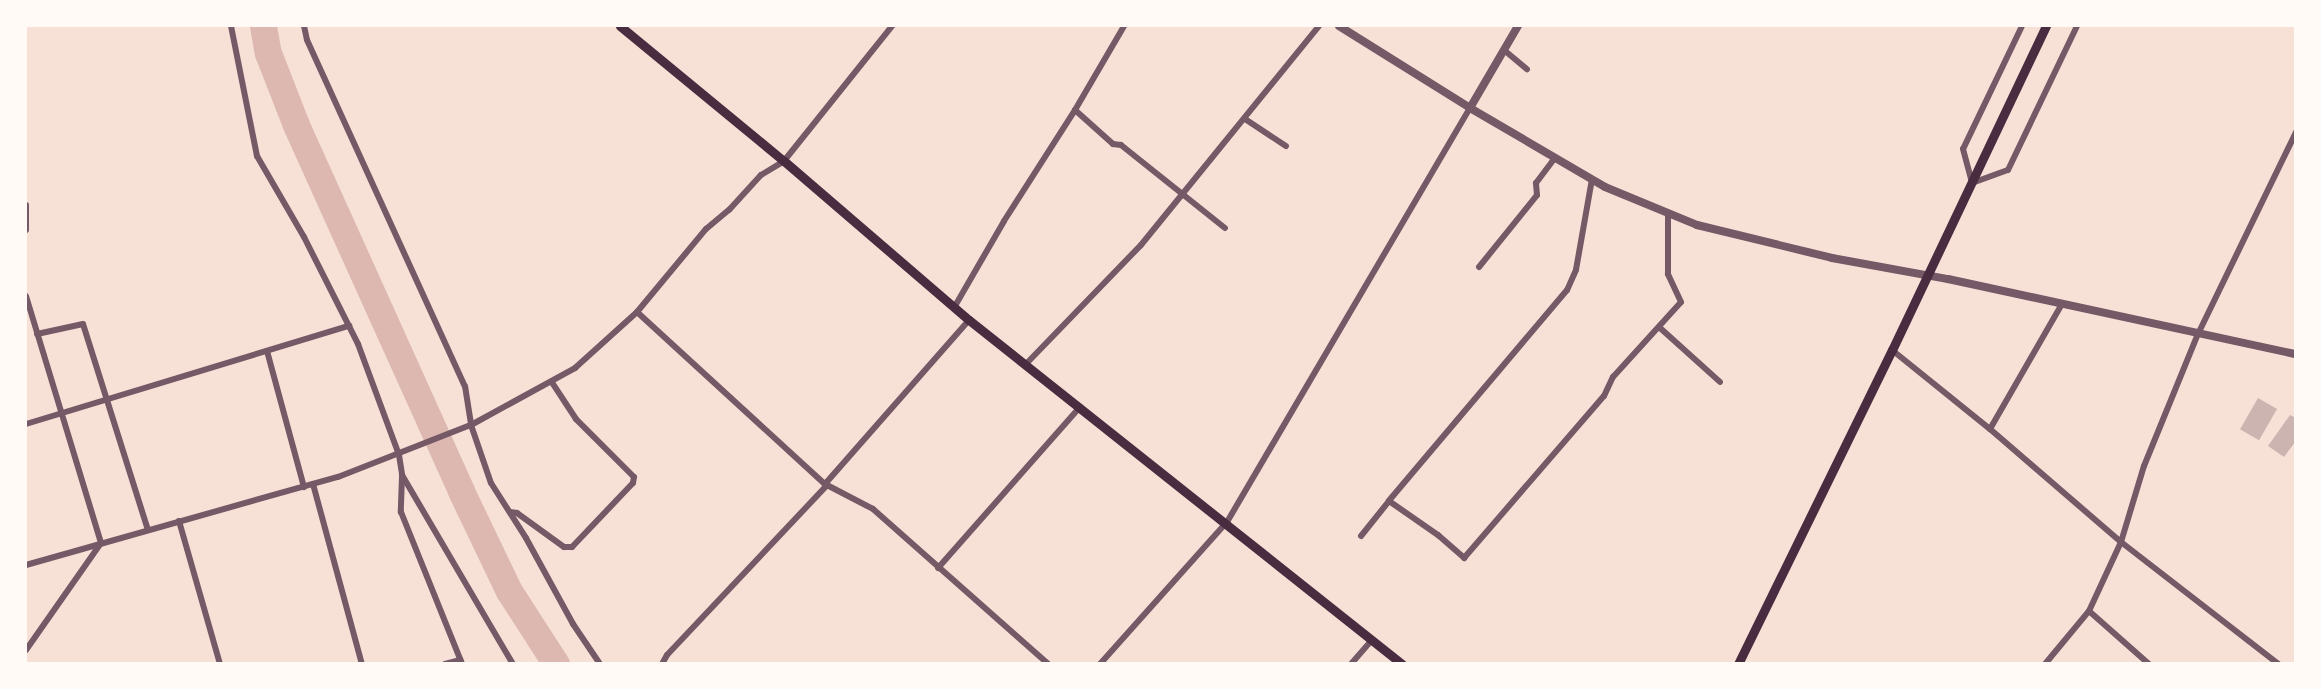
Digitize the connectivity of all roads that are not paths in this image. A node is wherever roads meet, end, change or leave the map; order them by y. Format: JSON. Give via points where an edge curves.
{"nodes":[{"id":1,"x":231,"y":26,"type":"edge"},
{"id":2,"x":304,"y":26,"type":"edge"},
{"id":3,"x":620,"y":26,"type":"edge"},
{"id":4,"x":892,"y":26,"type":"edge"},
{"id":5,"x":1124,"y":26,"type":"edge"},
{"id":6,"x":1319,"y":26,"type":"edge"},
{"id":7,"x":1339,"y":26,"type":"edge"},
{"id":8,"x":1518,"y":26,"type":"edge"},
{"id":9,"x":2022,"y":26,"type":"edge"},
{"id":10,"x":2046,"y":26,"type":"edge"},
{"id":11,"x":2077,"y":26,"type":"edge"},
{"id":12,"x":1504,"y":50,"type":"junction"},
{"id":13,"x":1527,"y":69,"type":"dead end"},
{"id":14,"x":1470,"y":108,"type":"junction"},
{"id":15,"x":1076,"y":110,"type":"junction"},
{"id":16,"x":1245,"y":119,"type":"junction"},
{"id":17,"x":2295,"y":132,"type":"edge"},
{"id":18,"x":1286,"y":146,"type":"dead end"},
{"id":19,"x":1555,"y":158,"type":"junction"},
{"id":20,"x":784,"y":161,"type":"junction"},
{"id":21,"x":1592,"y":179,"type":"junction"},
{"id":22,"x":1972,"y":183,"type":"junction"},
{"id":23,"x":1182,"y":197,"type":"junction"},
{"id":24,"x":26,"y":205,"type":"edge"},
{"id":25,"x":1668,"y":213,"type":"junction"},
{"id":26,"x":1225,"y":228,"type":"dead end"},
{"id":27,"x":26,"y":230,"type":"edge"},
{"id":28,"x":1479,"y":267,"type":"dead end"},
{"id":29,"x":1928,"y":275,"type":"junction"},
{"id":30,"x":26,"y":296,"type":"edge"},
{"id":31,"x":2062,"y":304,"type":"junction"},
{"id":32,"x":955,"y":306,"type":"junction"},
{"id":33,"x":638,"y":312,"type":"junction"},
{"id":34,"x":969,"y":320,"type":"junction"},
{"id":35,"x":349,"y":326,"type":"junction"},
{"id":36,"x":1659,"y":327,"type":"junction"},
{"id":37,"x":37,"y":334,"type":"junction"},
{"id":38,"x":2198,"y":334,"type":"junction"},
{"id":39,"x":1892,"y":350,"type":"junction"},
{"id":40,"x":267,"y":351,"type":"junction"},
{"id":41,"x":2295,"y":354,"type":"edge"},
{"id":42,"x":1026,"y":364,"type":"junction"},
{"id":43,"x":550,"y":381,"type":"junction"},
{"id":44,"x":1720,"y":382,"type":"dead end"},
{"id":45,"x":107,"y":400,"type":"junction"},
{"id":46,"x":1080,"y":407,"type":"junction"},
{"id":47,"x":62,"y":414,"type":"junction"},
{"id":48,"x":26,"y":424,"type":"edge"},
{"id":49,"x":471,"y":425,"type":"junction"},
{"id":50,"x":1990,"y":429,"type":"junction"},
{"id":51,"x":399,"y":455,"type":"junction"},
{"id":52,"x":402,"y":475,"type":"junction"},
{"id":53,"x":313,"y":484,"type":"junction"},
{"id":54,"x":826,"y":485,"type":"junction"},
{"id":55,"x":304,"y":487,"type":"junction"},
{"id":56,"x":1389,"y":501,"type":"junction"},
{"id":57,"x":510,"y":512,"type":"junction"},
{"id":58,"x":179,"y":521,"type":"junction"},
{"id":59,"x":1227,"y":522,"type":"junction"},
{"id":60,"x":148,"y":530,"type":"junction"},
{"id":61,"x":1361,"y":536,"type":"dead end"},
{"id":62,"x":2121,"y":542,"type":"junction"},
{"id":63,"x":101,"y":543,"type":"junction"},
{"id":64,"x":26,"y":565,"type":"edge"},
{"id":65,"x":938,"y":568,"type":"junction"},
{"id":66,"x":2089,"y":610,"type":"junction"},
{"id":67,"x":1372,"y":640,"type":"junction"},
{"id":68,"x":26,"y":650,"type":"edge"},
{"id":69,"x":461,"y":662,"type":"edge"},
{"id":70,"x":220,"y":663,"type":"edge"},
{"id":71,"x":362,"y":663,"type":"edge"},
{"id":72,"x":445,"y":663,"type":"edge"},
{"id":73,"x":513,"y":663,"type":"edge"},
{"id":74,"x":600,"y":663,"type":"edge"},
{"id":75,"x":662,"y":663,"type":"edge"},
{"id":76,"x":1048,"y":663,"type":"edge"},
{"id":77,"x":1100,"y":663,"type":"edge"},
{"id":78,"x":1351,"y":663,"type":"edge"},
{"id":79,"x":1402,"y":663,"type":"edge"},
{"id":80,"x":1738,"y":663,"type":"edge"},
{"id":81,"x":2045,"y":663,"type":"edge"},
{"id":82,"x":2148,"y":663,"type":"edge"},
{"id":83,"x":2278,"y":663,"type":"edge"}],
"edges":[{"from":1,"to":35,"type":"street","via":[[257,156]]},
{"from":2,"to":49,"type":"street","via":[[465,386]]},
{"from":3,"to":20,"type":"main road"},
{"from":4,"to":20,"type":"street"},
{"from":5,"to":15,"type":"street"},
{"from":6,"to":16,"type":"street"},
{"from":7,"to":14,"type":"street"},
{"from":8,"to":12,"type":"street"},
{"from":9,"to":22,"type":"street","via":[[1963,148]]},
{"from":10,"to":22,"type":"main road"},
{"from":11,"to":22,"type":"street","via":[[2008,170]]},
{"from":12,"to":13,"type":"street"},
{"from":12,"to":14,"type":"street"},
{"from":14,"to":19,"type":"street"},
{"from":14,"to":59,"type":"street"},
{"from":15,"to":23,"type":"street"},
{"from":15,"to":32,"type":"street"},
{"from":16,"to":18,"type":"street"},
{"from":16,"to":23,"type":"street"},
{"from":17,"to":38,"type":"street"},
{"from":19,"to":21,"type":"street"},
{"from":19,"to":28,"type":"street","via":[[1536,183],[1537,195]]},
{"from":20,"to":32,"type":"main road"},
{"from":20,"to":33,"type":"street","via":[[761,175],[706,229]]},
{"from":21,"to":25,"type":"street"},
{"from":21,"to":56,"type":"street","via":[[1576,270],[1567,290]]},
{"from":22,"to":29,"type":"main road"},
{"from":23,"to":26,"type":"street"},
{"from":23,"to":42,"type":"street"},
{"from":24,"to":27,"type":"street"},
{"from":25,"to":29,"type":"street","via":[[1697,225],[1821,255]]},
{"from":25,"to":36,"type":"street","via":[[1668,274],[1681,302]]},
{"from":29,"to":31,"type":"street"},
{"from":29,"to":39,"type":"main road"},
{"from":30,"to":37,"type":"street"},
{"from":31,"to":38,"type":"street"},
{"from":31,"to":50,"type":"street"},
{"from":32,"to":34,"type":"main road"},
{"from":33,"to":43,"type":"street","via":[[575,368]]},
{"from":33,"to":54,"type":"street"},
{"from":34,"to":42,"type":"main road"},
{"from":34,"to":54,"type":"street"},
{"from":35,"to":40,"type":"street"},
{"from":35,"to":51,"type":"street"},
{"from":36,"to":44,"type":"street"},
{"from":36,"to":56,"type":"street","via":[[1464,558]]},
{"from":37,"to":45,"type":"street","via":[[83,324]]},
{"from":37,"to":47,"type":"street"},
{"from":38,"to":41,"type":"street"},
{"from":38,"to":62,"type":"street","via":[[2144,466]]},
{"from":39,"to":50,"type":"street"},
{"from":39,"to":80,"type":"main road"},
{"from":40,"to":45,"type":"street"},
{"from":40,"to":55,"type":"street"},
{"from":42,"to":46,"type":"main road"},
{"from":43,"to":49,"type":"street"},
{"from":43,"to":57,"type":"street","via":[[576,419],[634,477],[633,483],[572,548],[564,547]]},
{"from":45,"to":47,"type":"street"},
{"from":45,"to":60,"type":"street"},
{"from":46,"to":59,"type":"main road"},
{"from":46,"to":65,"type":"street"},
{"from":47,"to":48,"type":"street"},
{"from":47,"to":63,"type":"street"},
{"from":49,"to":51,"type":"street"},
{"from":49,"to":57,"type":"street","via":[[490,483]]},
{"from":50,"to":62,"type":"street"},
{"from":51,"to":52,"type":"street"},
{"from":51,"to":53,"type":"street"},
{"from":52,"to":69,"type":"street","via":[[401,512]]},
{"from":52,"to":73,"type":"street"},
{"from":53,"to":55,"type":"street"},
{"from":53,"to":71,"type":"street"},
{"from":54,"to":65,"type":"street","via":[[873,509]]},
{"from":54,"to":75,"type":"street"},
{"from":55,"to":58,"type":"street"},
{"from":56,"to":61,"type":"street"},
{"from":57,"to":74,"type":"street","via":[[573,624]]},
{"from":58,"to":60,"type":"street"},
{"from":58,"to":70,"type":"street"},
{"from":59,"to":67,"type":"main road"},
{"from":59,"to":77,"type":"street"},
{"from":60,"to":63,"type":"street"},
{"from":62,"to":66,"type":"street"},
{"from":62,"to":83,"type":"street"},
{"from":63,"to":64,"type":"street"},
{"from":63,"to":68,"type":"street"},
{"from":65,"to":76,"type":"street"},
{"from":66,"to":81,"type":"street"},
{"from":66,"to":82,"type":"street"},
{"from":67,"to":78,"type":"street"},
{"from":67,"to":79,"type":"main road"},
{"from":69,"to":72,"type":"street"}]}
